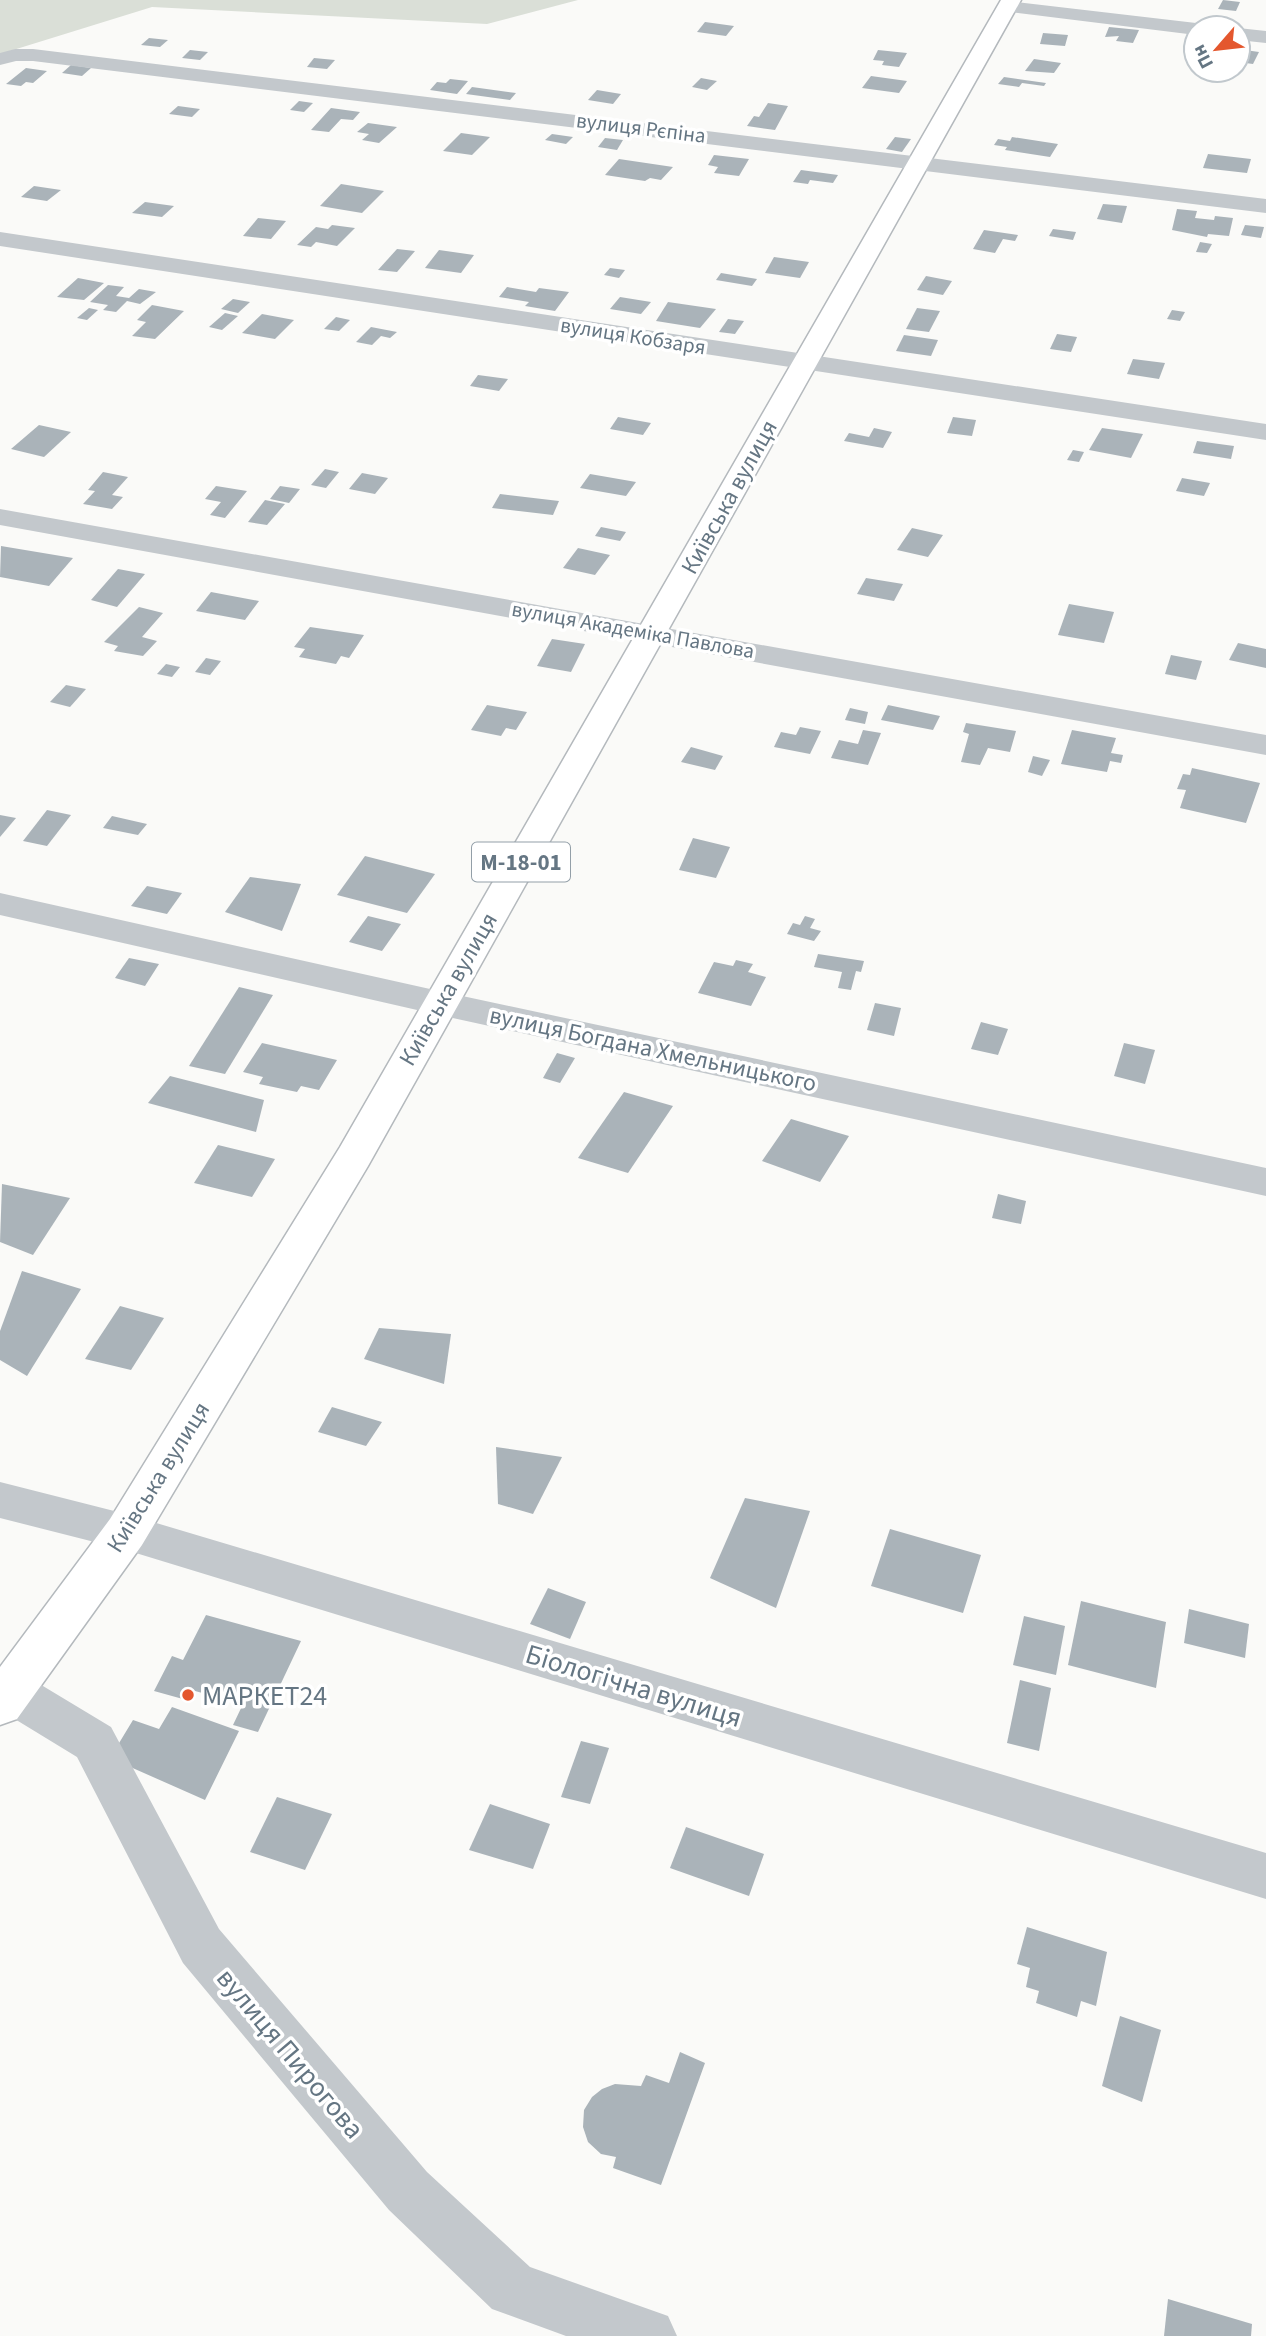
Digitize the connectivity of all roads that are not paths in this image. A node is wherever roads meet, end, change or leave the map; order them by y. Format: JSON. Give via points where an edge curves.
{"nodes":[{"id":1,"x":1010,"y":4,"type":"edge"},
{"id":2,"x":1182,"y":27,"type":"edge"},
{"id":3,"x":8,"y":57,"type":"edge"},
{"id":4,"x":919,"y":162,"type":"junction"},
{"id":5,"x":1266,"y":206,"type":"edge"},
{"id":6,"x":0,"y":239,"type":"edge"},
{"id":7,"x":805,"y":362,"type":"junction"},
{"id":8,"x":1266,"y":432,"type":"edge"},
{"id":9,"x":0,"y":517,"type":"edge"},
{"id":10,"x":653,"y":633,"type":"junction"},
{"id":11,"x":1266,"y":745,"type":"edge"},
{"id":12,"x":0,"y":904,"type":"edge"},
{"id":13,"x":439,"y":1003,"type":"junction"},
{"id":14,"x":1266,"y":1182,"type":"edge"},
{"id":15,"x":0,"y":1500,"type":"edge"},
{"id":16,"x":126,"y":1532,"type":"junction"},
{"id":17,"x":5,"y":1698,"type":"edge"},
{"id":18,"x":1266,"y":1876,"type":"edge"},
{"id":19,"x":648,"y":2336,"type":"edge"}],
"edges":[{"from":1,"to":2,"type":"street"},
{"from":1,"to":4,"type":"highway","name":"Київська вулиця","number":"М-18-01"},
{"from":3,"to":4,"type":"street","name":"вулиця Рєпіна"},
{"from":4,"to":5,"type":"street","name":"вулиця Рєпіна"},
{"from":4,"to":7,"type":"highway","name":"Київська вулиця","number":"М-18-01"},
{"from":6,"to":7,"type":"street","name":"вулиця Кобзаря"},
{"from":7,"to":8,"type":"street","name":"вулиця Кобзаря"},
{"from":7,"to":10,"type":"highway","name":"Київська вулиця","number":"М-18-01"},
{"from":9,"to":10,"type":"street","name":"вулиця Академіка Павлова"},
{"from":10,"to":11,"type":"street","name":"вулиця Академіка Павлова"},
{"from":10,"to":13,"type":"highway","name":"Київська вулиця","number":"М-18-01"},
{"from":12,"to":13,"type":"street","name":"вулиця Богдана Хмельницького"},
{"from":13,"to":14,"type":"street","name":"вулиця Богдана Хмельницького"},
{"from":13,"to":16,"type":"highway","name":"Київська вулиця","number":"М-18-01","via":[[354,1156]]},
{"from":15,"to":16,"type":"street","name":"Біологічна вулиця"},
{"from":16,"to":17,"type":"highway","name":"Київська вулиця","number":"М-18-01"},
{"from":16,"to":18,"type":"street","name":"Біологічна вулиця"},
{"from":17,"to":19,"type":"street","name":"вулиця Пирогова","via":[[94,1742],[201,1946],[408,2191],[512,2289]]}]}
